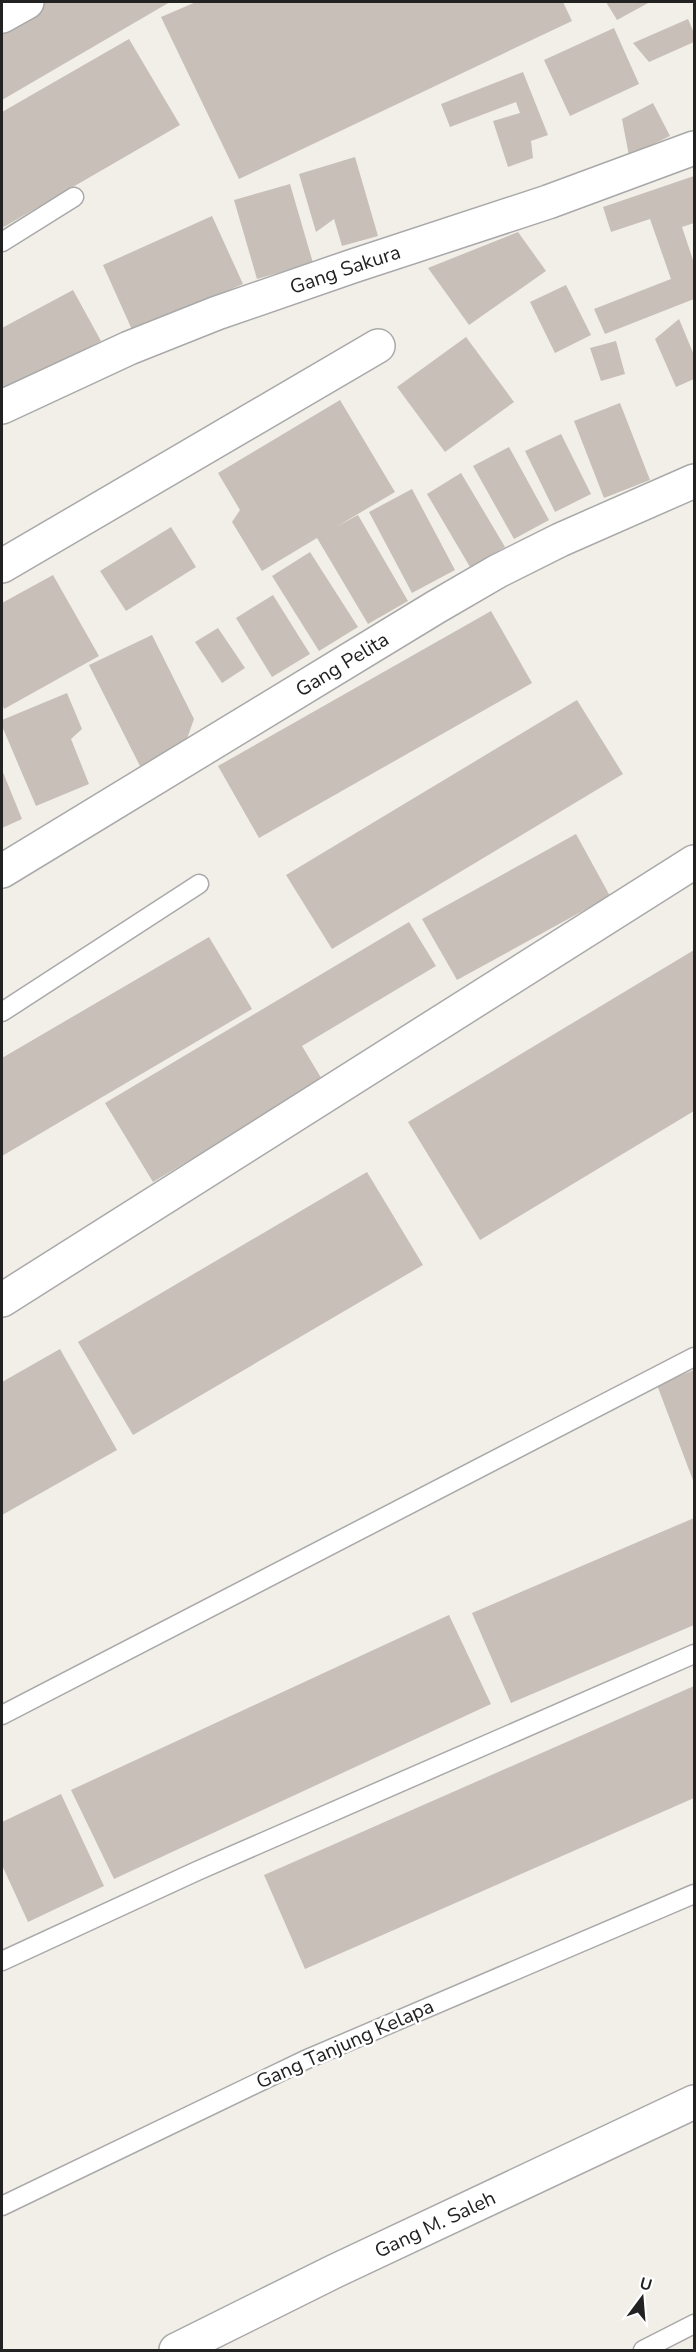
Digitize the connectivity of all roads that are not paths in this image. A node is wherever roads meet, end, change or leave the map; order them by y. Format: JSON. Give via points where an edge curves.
{"nodes":[{"id":1,"x":27,"y":2,"type":"edge"},
{"id":2,"x":2,"y":16,"type":"edge"},
{"id":3,"x":694,"y":148,"type":"edge"},
{"id":4,"x":74,"y":197,"type":"dead end"},
{"id":5,"x":2,"y":242,"type":"edge"},
{"id":6,"x":378,"y":345,"type":"dead end"},
{"id":7,"x":2,"y":407,"type":"edge"},
{"id":8,"x":694,"y":481,"type":"edge"},
{"id":9,"x":2,"y":566,"type":"edge"},
{"id":10,"x":694,"y":862,"type":"edge"},
{"id":11,"x":2,"y":871,"type":"edge"},
{"id":12,"x":199,"y":884,"type":"dead end"},
{"id":13,"x":2,"y":1012,"type":"edge"},
{"id":14,"x":2,"y":1300,"type":"edge"},
{"id":15,"x":694,"y":1358,"type":"edge"},
{"id":16,"x":694,"y":1654,"type":"edge"},
{"id":17,"x":2,"y":1715,"type":"edge"},
{"id":18,"x":694,"y":1894,"type":"edge"},
{"id":19,"x":2,"y":1961,"type":"edge"},
{"id":20,"x":694,"y":2102,"type":"edge"},
{"id":21,"x":2,"y":2206,"type":"edge"},
{"id":22,"x":694,"y":2324,"type":"edge"},
{"id":23,"x":176,"y":2350,"type":"edge"},
{"id":24,"x":643,"y":2350,"type":"edge"}],
"edges":[{"from":1,"to":2,"type":"street"},
{"from":3,"to":7,"type":"street","name":"Gang Sakura","via":[[548,202],[217,313],[129,348]]},
{"from":4,"to":5,"type":"lane"},
{"from":6,"to":9,"type":"street"},
{"from":8,"to":11,"type":"street","name":"Gang Pelita","via":[[498,571]]},
{"from":10,"to":14,"type":"street"},
{"from":12,"to":13,"type":"lane"},
{"from":15,"to":17,"type":"lane"},
{"from":16,"to":19,"type":"lane","via":[[197,1871]]},
{"from":18,"to":21,"type":"lane","name":"Gang Tanjung Kelapa","via":[[304,2060]]},
{"from":20,"to":23,"type":"street","name":"Gang M. Saleh"},
{"from":22,"to":24,"type":"lane"}]}
